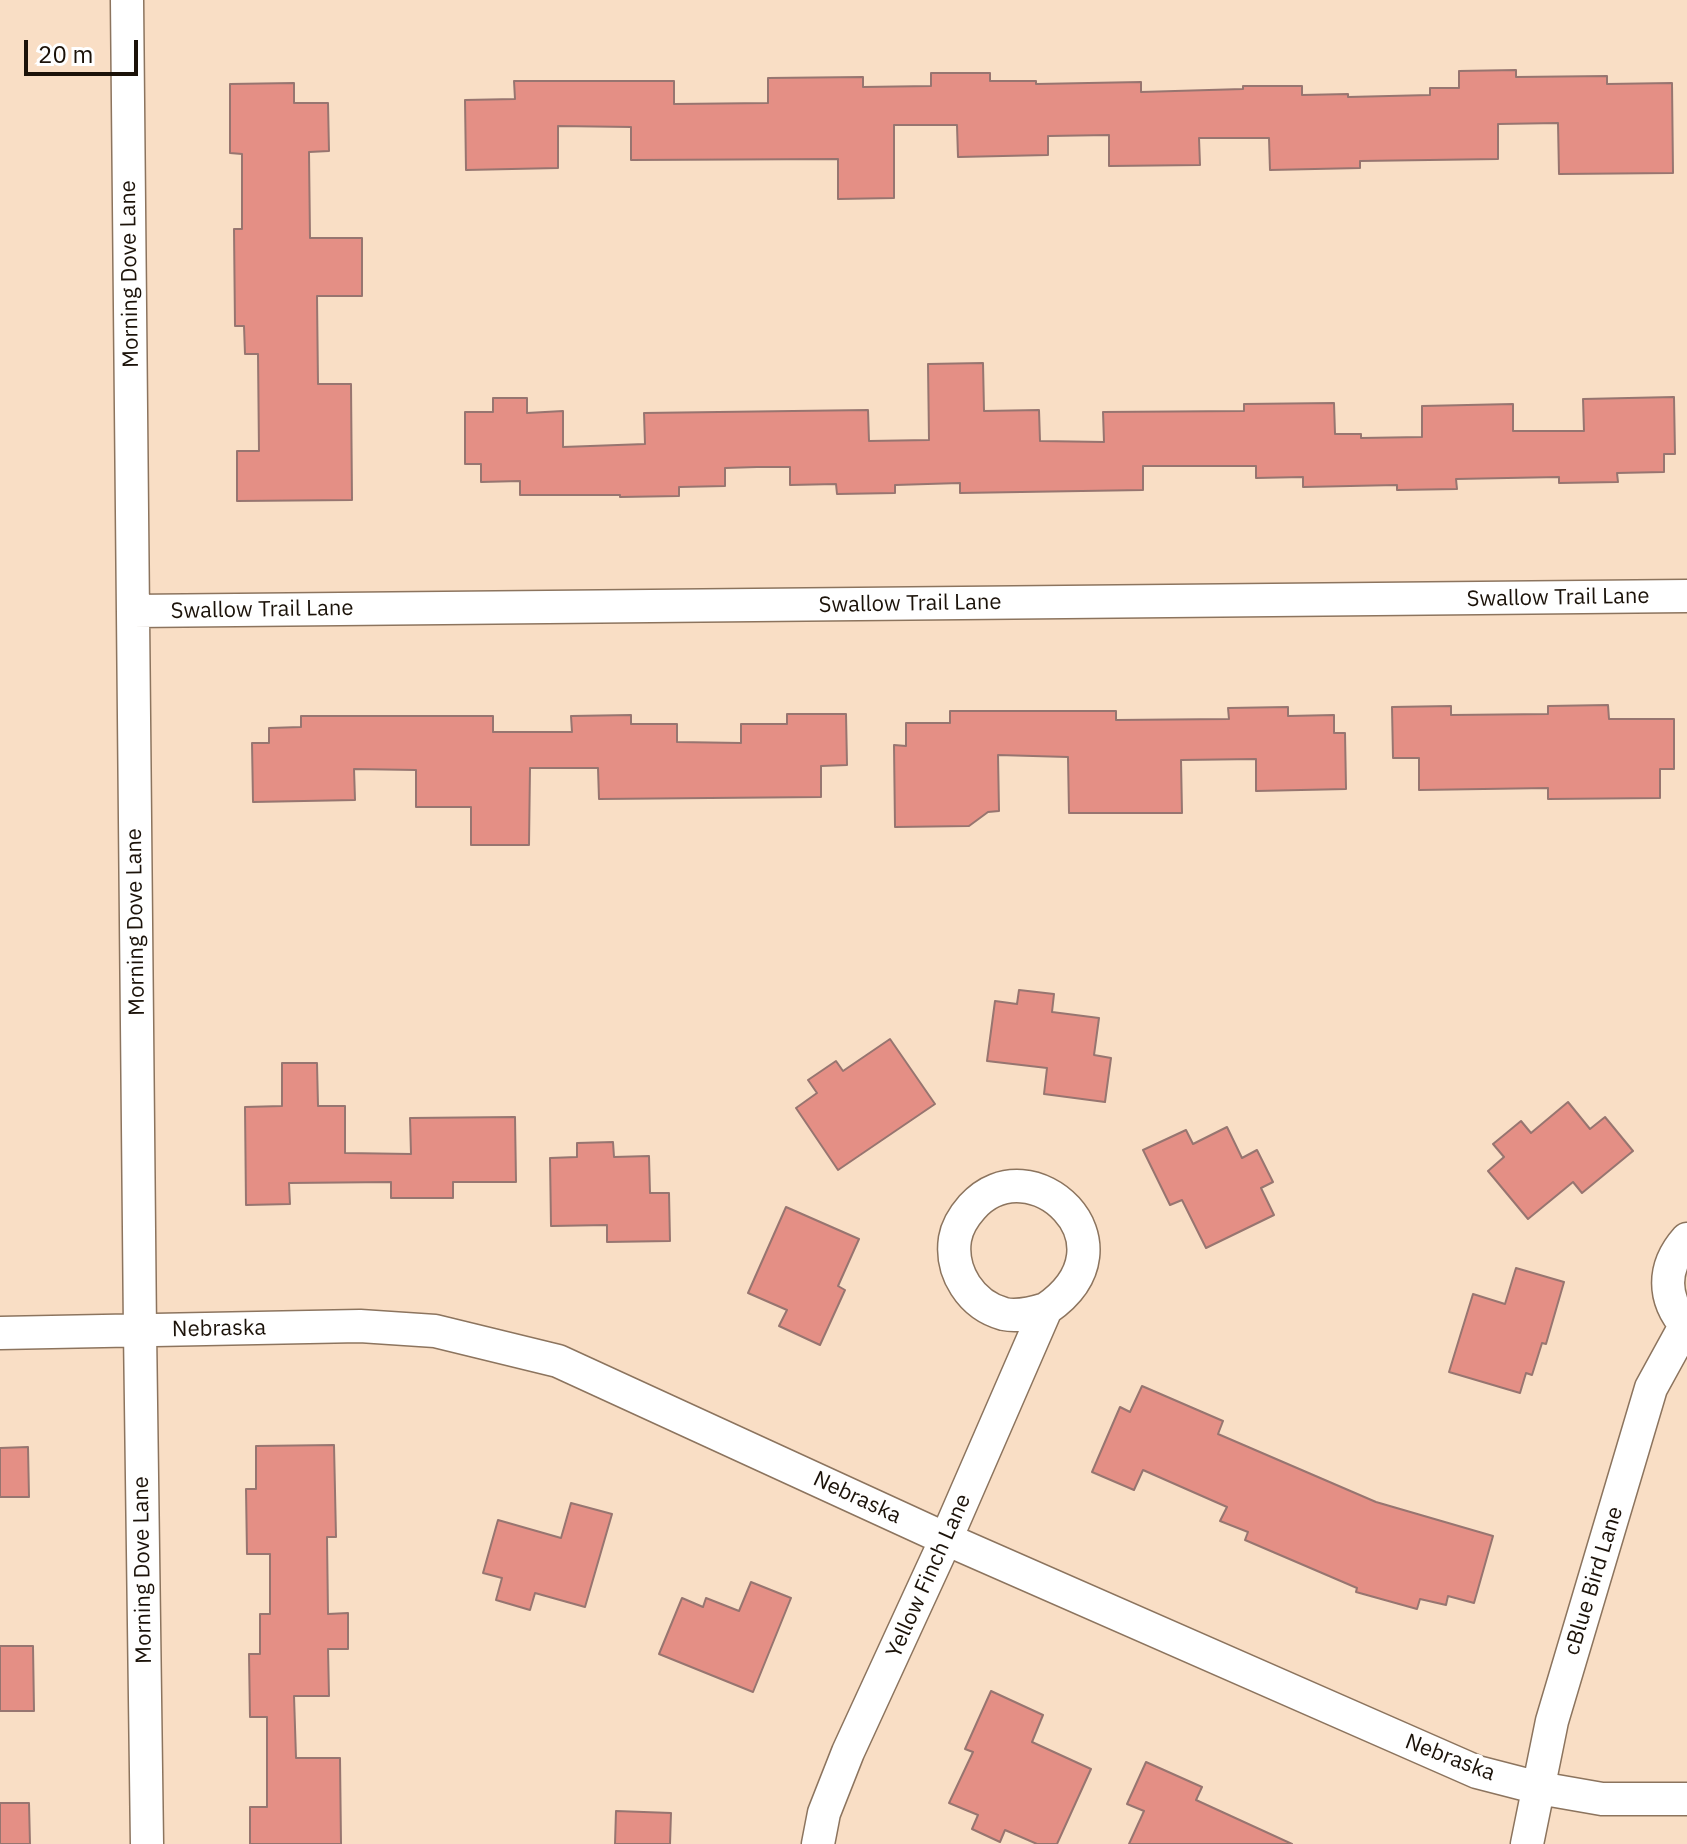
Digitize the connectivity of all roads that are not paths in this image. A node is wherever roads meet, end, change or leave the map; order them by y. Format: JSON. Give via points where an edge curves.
{"nodes":[{"id":1,"x":127,"y":0,"type":"edge"},
{"id":2,"x":1687,"y":596,"type":"edge"},
{"id":3,"x":133,"y":611,"type":"junction"},
{"id":4,"x":1687,"y":1239,"type":"edge"},
{"id":5,"x":1046,"y":1309,"type":"junction"},
{"id":6,"x":1686,"y":1326,"type":"edge"},
{"id":7,"x":140,"y":1330,"type":"junction"},
{"id":8,"x":0,"y":1333,"type":"edge"},
{"id":9,"x":946,"y":1539,"type":"junction"},
{"id":10,"x":1539,"y":1788,"type":"junction"},
{"id":11,"x":1687,"y":1799,"type":"edge"},
{"id":12,"x":147,"y":1844,"type":"edge"},
{"id":13,"x":818,"y":1844,"type":"edge"},
{"id":14,"x":1527,"y":1844,"type":"edge"}],
"edges":[{"from":1,"to":3,"type":"street","name":"Morning Dove Lane"},
{"from":2,"to":3,"type":"street","name":"Swallow Trail Lane"},
{"from":3,"to":7,"type":"street","name":"Morning Dove Lane"},
{"from":4,"to":6,"type":"street","name":"cBlue Bird Lane","via":[[1669,1268],[1668,1289]]},
{"from":5,"to":5,"type":"street","name":"Yellow Finch Lane","via":[[1076,1282],[1083,1263],[1083,1240],[1075,1219],[1042,1191],[998,1189],[963,1216],[955,1237],[960,1278],[987,1307],[1006,1314]]},
{"from":5,"to":9,"type":"street","name":"Yellow Finch Lane"},
{"from":6,"to":10,"type":"street","name":"cBlue Bird Lane","via":[[1651,1388],[1552,1721]]},
{"from":7,"to":8,"type":"street","name":"Nebraska"},
{"from":7,"to":9,"type":"street","name":"Nebraska","via":[[360,1326],[435,1331],[558,1361]]},
{"from":7,"to":12,"type":"street","name":"Morning Dove Lane"},
{"from":9,"to":10,"type":"street","name":"Nebraska","via":[[1477,1772]]},
{"from":9,"to":13,"type":"street","name":"Yellow Finch Lane","via":[[848,1752]]},
{"from":10,"to":11,"type":"street","name":"Nebraska","via":[[1602,1799]]},
{"from":10,"to":14,"type":"street","name":"cBlue Bird Lane"}]}
